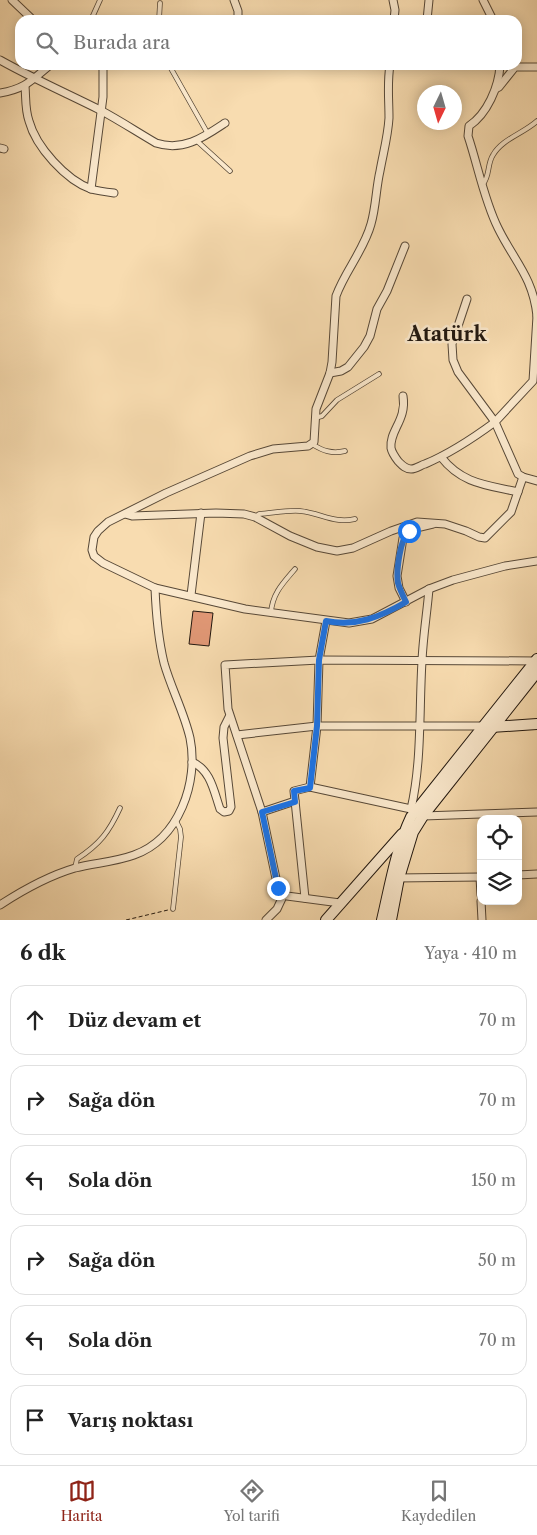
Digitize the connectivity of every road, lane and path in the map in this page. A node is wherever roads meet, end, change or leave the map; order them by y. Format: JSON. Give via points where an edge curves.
{"nodes":[{"id":1,"x":12,"y":0,"type":"edge"},
{"id":2,"x":100,"y":0,"type":"edge"},
{"id":3,"x":234,"y":0,"type":"edge"},
{"id":4,"x":393,"y":0,"type":"edge"},
{"id":5,"x":429,"y":0,"type":"edge"},
{"id":6,"x":483,"y":0,"type":"edge"},
{"id":7,"x":160,"y":3,"type":"dead end"},
{"id":8,"x":28,"y":15,"type":"edge"},
{"id":9,"x":93,"y":15,"type":"edge"},
{"id":10,"x":159,"y":15,"type":"edge"},
{"id":11,"x":238,"y":15,"type":"edge"},
{"id":12,"x":394,"y":15,"type":"edge"},
{"id":13,"x":428,"y":15,"type":"edge"},
{"id":14,"x":490,"y":15,"type":"edge"},
{"id":15,"x":0,"y":60,"type":"edge"},
{"id":16,"x":522,"y":67,"type":"edge"},
{"id":17,"x":537,"y":67,"type":"edge"},
{"id":18,"x":15,"y":69,"type":"edge"},
{"id":19,"x":17,"y":70,"type":"edge"},
{"id":20,"x":44,"y":70,"type":"edge"},
{"id":21,"x":103,"y":70,"type":"edge"},
{"id":22,"x":172,"y":70,"type":"edge"},
{"id":23,"x":389,"y":70,"type":"edge"},
{"id":24,"x":499,"y":70,"type":"edge"},
{"id":25,"x":512,"y":70,"type":"edge"},
{"id":26,"x":33,"y":79,"type":"junction"},
{"id":27,"x":25,"y":86,"type":"junction"},
{"id":28,"x":496,"y":88,"type":"junction"},
{"id":29,"x":0,"y":93,"type":"edge"},
{"id":30,"x":102,"y":111,"type":"junction"},
{"id":31,"x":537,"y":122,"type":"edge"},
{"id":32,"x":225,"y":123,"type":"dead end"},
{"id":33,"x":208,"y":134,"type":"junction"},
{"id":34,"x":197,"y":141,"type":"junction"},
{"id":35,"x":230,"y":171,"type":"dead end"},
{"id":36,"x":483,"y":184,"type":"junction"},
{"id":37,"x":91,"y":189,"type":"junction"},
{"id":38,"x":114,"y":193,"type":"dead end"},
{"id":39,"x":405,"y":246,"type":"dead end"},
{"id":40,"x":467,"y":299,"type":"dead end"},
{"id":41,"x":536,"y":305,"type":"edge"},
{"id":42,"x":537,"y":316,"type":"edge"},
{"id":43,"x":330,"y":373,"type":"junction"},
{"id":44,"x":379,"y":374,"type":"dead end"},
{"id":45,"x":403,"y":396,"type":"dead end"},
{"id":46,"x":315,"y":418,"type":"junction"},
{"id":47,"x":495,"y":422,"type":"junction"},
{"id":48,"x":312,"y":444,"type":"junction"},
{"id":49,"x":345,"y":451,"type":"dead end"},
{"id":50,"x":441,"y":457,"type":"junction"},
{"id":51,"x":523,"y":477,"type":"junction"},
{"id":52,"x":537,"y":481,"type":"edge"},
{"id":53,"x":518,"y":492,"type":"junction"},
{"id":54,"x":201,"y":513,"type":"junction"},
{"id":55,"x":125,"y":514,"type":"junction"},
{"id":56,"x":256,"y":517,"type":"junction"},
{"id":57,"x":355,"y":519,"type":"dead end"},
{"id":58,"x":435,"y":522,"type":"junction"},
{"id":59,"x":537,"y":561,"type":"edge"},
{"id":60,"x":295,"y":569,"type":"dead end"},
{"id":61,"x":154,"y":588,"type":"junction"},
{"id":62,"x":430,"y":589,"type":"junction"},
{"id":63,"x":191,"y":595,"type":"junction"},
{"id":64,"x":406,"y":602,"type":"junction"},
{"id":65,"x":271,"y":613,"type":"junction"},
{"id":66,"x":326,"y":621,"type":"junction"},
{"id":67,"x":319,"y":660,"type":"junction"},
{"id":68,"x":422,"y":660,"type":"junction"},
{"id":69,"x":537,"y":660,"type":"edge"},
{"id":70,"x":537,"y":672,"type":"edge"},
{"id":71,"x":229,"y":716,"type":"junction"},
{"id":72,"x":492,"y":723,"type":"junction"},
{"id":73,"x":537,"y":724,"type":"edge"},
{"id":74,"x":420,"y":725,"type":"junction"},
{"id":75,"x":317,"y":726,"type":"junction"},
{"id":76,"x":237,"y":734,"type":"junction"},
{"id":77,"x":192,"y":762,"type":"junction"},
{"id":78,"x":310,"y":788,"type":"junction"},
{"id":79,"x":295,"y":802,"type":"junction"},
{"id":80,"x":120,"y":808,"type":"dead end"},
{"id":81,"x":262,"y":812,"type":"junction"},
{"id":82,"x":417,"y":812,"type":"junction"},
{"id":83,"x":537,"y":812,"type":"edge"},
{"id":84,"x":176,"y":821,"type":"junction"},
{"id":85,"x":408,"y":832,"type":"junction"},
{"id":86,"x":75,"y":868,"type":"junction"},
{"id":87,"x":537,"y":874,"type":"edge"},
{"id":88,"x":522,"y":875,"type":"edge"},
{"id":89,"x":477,"y":876,"type":"edge"},
{"id":90,"x":395,"y":878,"type":"junction"},
{"id":91,"x":284,"y":894,"type":"junction"},
{"id":92,"x":305,"y":898,"type":"junction"},
{"id":93,"x":340,"y":903,"type":"junction"},
{"id":94,"x":0,"y":905,"type":"edge"},
{"id":95,"x":481,"y":905,"type":"edge"},
{"id":96,"x":173,"y":909,"type":"joint"},
{"id":97,"x":126,"y":920,"type":"edge"},
{"id":98,"x":266,"y":920,"type":"edge"},
{"id":99,"x":326,"y":920,"type":"edge"},
{"id":100,"x":382,"y":920,"type":"edge"},
{"id":101,"x":391,"y":920,"type":"edge"},
{"id":102,"x":482,"y":920,"type":"edge"}],
"edges":[{"from":1,"to":8,"type":"street"},
{"from":2,"to":9,"type":"lane"},
{"from":3,"to":11,"type":"street"},
{"from":4,"to":12,"type":"street"},
{"from":5,"to":13,"type":"street"},
{"from":6,"to":14,"type":"street"},
{"from":7,"to":10,"type":"lane"},
{"from":15,"to":18,"type":"street"},
{"from":16,"to":17,"type":"street"},
{"from":19,"to":26,"type":"street"},
{"from":20,"to":26,"type":"street"},
{"from":21,"to":30,"type":"street"},
{"from":22,"to":33,"type":"lane"},
{"from":23,"to":43,"type":"street","via":[[388,129],[374,212],[364,244],[336,296]]},
{"from":24,"to":28,"type":"street"},
{"from":25,"to":28,"type":"street"},
{"from":26,"to":27,"type":"street"},
{"from":26,"to":30,"type":"street"},
{"from":27,"to":29,"type":"street"},
{"from":27,"to":37,"type":"street","via":[[28,120],[38,141],[55,163]]},
{"from":28,"to":36,"type":"street","via":[[468,132]]},
{"from":30,"to":34,"type":"street","via":[[156,143],[169,146]]},
{"from":30,"to":37,"type":"street"},
{"from":31,"to":36,"type":"lane","via":[[495,151]]},
{"from":32,"to":33,"type":"street"},
{"from":33,"to":34,"type":"street"},
{"from":34,"to":35,"type":"lane"},
{"from":36,"to":41,"type":"street","via":[[498,229],[528,279]]},
{"from":37,"to":38,"type":"street"},
{"from":39,"to":43,"type":"street","via":[[364,347],[348,367]]},
{"from":40,"to":47,"type":"street","via":[[452,344],[453,360],[458,372]]},
{"from":41,"to":42,"type":"street"},
{"from":42,"to":47,"type":"street","via":[[533,381]]},
{"from":43,"to":46,"type":"street","via":[[318,399]]},
{"from":44,"to":46,"type":"lane"},
{"from":45,"to":50,"type":"street","via":[[403,416],[391,443],[392,454],[410,469]]},
{"from":46,"to":48,"type":"street"},
{"from":47,"to":50,"type":"street"},
{"from":47,"to":51,"type":"street","via":[[515,469]]},
{"from":48,"to":49,"type":"lane","via":[[326,451]]},
{"from":48,"to":55,"type":"street","via":[[273,449],[250,456]]},
{"from":50,"to":53,"type":"street","via":[[470,481]]},
{"from":51,"to":52,"type":"street"},
{"from":51,"to":53,"type":"street"},
{"from":53,"to":58,"type":"street","via":[[511,512],[485,538]]},
{"from":54,"to":55,"type":"street"},
{"from":54,"to":56,"type":"street","via":[[238,513]]},
{"from":54,"to":63,"type":"street"},
{"from":55,"to":61,"type":"street","via":[[98,531],[93,544],[94,556]]},
{"from":56,"to":57,"type":"lane","via":[[294,511],[333,520]]},
{"from":56,"to":58,"type":"street","via":[[316,547],[337,551],[353,548],[416,522]]},
{"from":58,"to":64,"type":"street","via":[[431,526],[412,529],[403,538],[398,576]]},
{"from":59,"to":62,"type":"street","via":[[505,566]]},
{"from":60,"to":65,"type":"lane","via":[[277,590]]},
{"from":61,"to":63,"type":"street"},
{"from":61,"to":77,"type":"street","via":[[161,648],[169,680],[188,729]]},
{"from":62,"to":64,"type":"street"},
{"from":62,"to":68,"type":"street"},
{"from":63,"to":65,"type":"street"},
{"from":64,"to":66,"type":"street","via":[[361,622]]},
{"from":65,"to":66,"type":"street"},
{"from":66,"to":67,"type":"street"},
{"from":67,"to":68,"type":"street"},
{"from":67,"to":71,"type":"street","via":[[225,665]]},
{"from":67,"to":75,"type":"street"},
{"from":68,"to":69,"type":"street"},
{"from":68,"to":74,"type":"street"},
{"from":69,"to":72,"type":"main road"},
{"from":70,"to":72,"type":"main road"},
{"from":71,"to":76,"type":"street"},
{"from":71,"to":77,"type":"street","via":[[223,738],[229,811],[222,811],[207,774]]},
{"from":72,"to":73,"type":"main road"},
{"from":72,"to":74,"type":"street"},
{"from":72,"to":82,"type":"main road"},
{"from":74,"to":75,"type":"street"},
{"from":74,"to":82,"type":"street","via":[[415,792]]},
{"from":75,"to":76,"type":"street"},
{"from":75,"to":78,"type":"street"},
{"from":76,"to":81,"type":"street"},
{"from":77,"to":84,"type":"street","via":[[190,779]]},
{"from":78,"to":79,"type":"street","via":[[294,791]]},
{"from":78,"to":82,"type":"street"},
{"from":79,"to":81,"type":"street"},
{"from":79,"to":92,"type":"street"},
{"from":80,"to":86,"type":"lane","via":[[99,842],[77,859]]},
{"from":81,"to":91,"type":"street","via":[[278,888]]},
{"from":82,"to":83,"type":"street"},
{"from":82,"to":85,"type":"main road"},
{"from":84,"to":86,"type":"street","via":[[159,839],[134,855]]},
{"from":84,"to":96,"type":"lane","via":[[181,838]]},
{"from":85,"to":90,"type":"main road"},
{"from":85,"to":93,"type":"main road"},
{"from":86,"to":94,"type":"street"},
{"from":87,"to":88,"type":"street"},
{"from":89,"to":90,"type":"street"},
{"from":90,"to":100,"type":"main road"},
{"from":90,"to":101,"type":"main road"},
{"from":91,"to":92,"type":"street"},
{"from":91,"to":98,"type":"street","via":[[277,909]]},
{"from":92,"to":93,"type":"street"},
{"from":93,"to":99,"type":"main road"},
{"from":95,"to":102,"type":"street"},
{"from":96,"to":97,"type":"path"}]}
